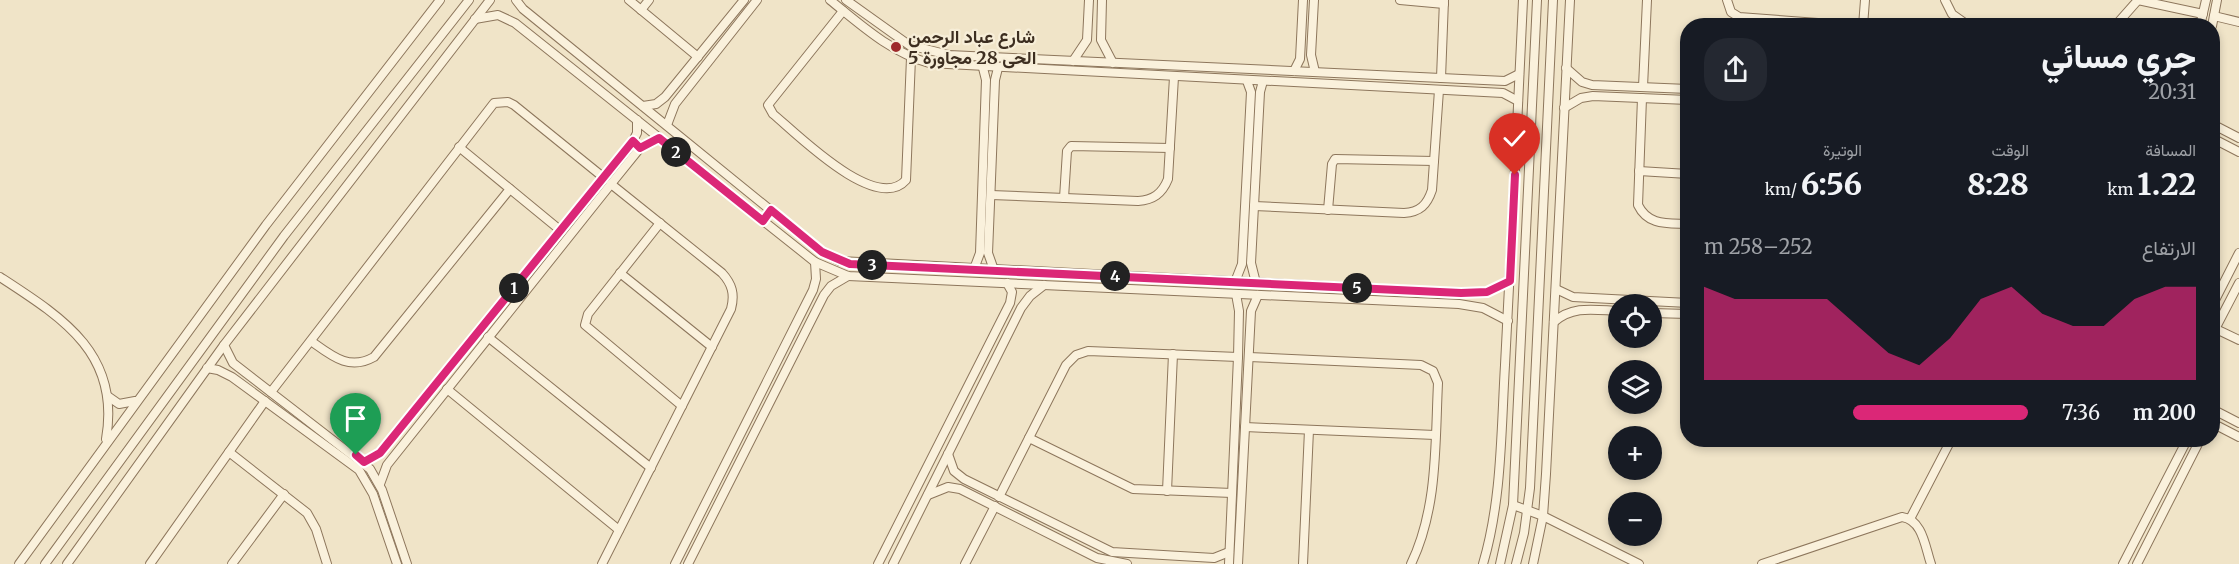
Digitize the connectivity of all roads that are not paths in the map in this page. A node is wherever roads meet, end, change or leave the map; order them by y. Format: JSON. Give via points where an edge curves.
{"nodes":[{"id":1,"x":440,"y":0,"type":"edge"},
{"id":2,"x":469,"y":0,"type":"edge"},
{"id":3,"x":490,"y":0,"type":"edge"},
{"id":4,"x":516,"y":0,"type":"edge"},
{"id":5,"x":629,"y":0,"type":"edge"},
{"id":6,"x":649,"y":0,"type":"edge"},
{"id":7,"x":744,"y":0,"type":"edge"},
{"id":8,"x":757,"y":0,"type":"edge"},
{"id":9,"x":830,"y":0,"type":"edge"},
{"id":10,"x":846,"y":0,"type":"edge"},
{"id":11,"x":1089,"y":0,"type":"edge"},
{"id":12,"x":1102,"y":0,"type":"edge"},
{"id":13,"x":1303,"y":0,"type":"edge"},
{"id":14,"x":1314,"y":0,"type":"edge"},
{"id":15,"x":1400,"y":0,"type":"edge"},
{"id":16,"x":1522,"y":0,"type":"edge"},
{"id":17,"x":1537,"y":0,"type":"edge"},
{"id":18,"x":1553,"y":0,"type":"edge"},
{"id":19,"x":1570,"y":0,"type":"edge"},
{"id":20,"x":1647,"y":0,"type":"edge"},
{"id":21,"x":1727,"y":0,"type":"edge"},
{"id":22,"x":1865,"y":0,"type":"edge"},
{"id":23,"x":1945,"y":0,"type":"edge"},
{"id":24,"x":2138,"y":0,"type":"edge"},
{"id":25,"x":2206,"y":0,"type":"edge"},
{"id":26,"x":2217,"y":0,"type":"edge"},
{"id":27,"x":1444,"y":2,"type":"edge"},
{"id":28,"x":641,"y":10,"type":"junction"},
{"id":29,"x":843,"y":11,"type":"junction"},
{"id":30,"x":2203,"y":14,"type":"junction"},
{"id":31,"x":1752,"y":18,"type":"edge"},
{"id":32,"x":1864,"y":18,"type":"edge"},
{"id":33,"x":1958,"y":18,"type":"edge"},
{"id":34,"x":2122,"y":18,"type":"edge"},
{"id":35,"x":2202,"y":18,"type":"edge"},
{"id":36,"x":2214,"y":18,"type":"edge"},
{"id":37,"x":476,"y":19,"type":"junction"},
{"id":38,"x":2220,"y":21,"type":"edge"},
{"id":39,"x":2239,"y":22,"type":"edge"},
{"id":40,"x":698,"y":57,"type":"junction"},
{"id":41,"x":912,"y":58,"type":"junction"},
{"id":42,"x":1073,"y":61,"type":"junction"},
{"id":43,"x":1113,"y":63,"type":"junction"},
{"id":44,"x":983,"y":68,"type":"junction"},
{"id":45,"x":998,"y":68,"type":"junction"},
{"id":46,"x":1566,"y":68,"type":"junction"},
{"id":47,"x":1294,"y":71,"type":"junction"},
{"id":48,"x":1315,"y":72,"type":"junction"},
{"id":49,"x":1519,"y":74,"type":"junction"},
{"id":50,"x":1174,"y":77,"type":"junction"},
{"id":51,"x":1441,"y":78,"type":"junction"},
{"id":52,"x":1247,"y":81,"type":"junction"},
{"id":53,"x":1263,"y":81,"type":"junction"},
{"id":54,"x":1643,"y":87,"type":"junction"},
{"id":55,"x":1680,"y":89,"type":"edge"},
{"id":56,"x":1439,"y":90,"type":"junction"},
{"id":57,"x":1642,"y":98,"type":"junction"},
{"id":58,"x":1680,"y":100,"type":"edge"},
{"id":59,"x":1518,"y":101,"type":"junction"},
{"id":60,"x":643,"y":106,"type":"junction"},
{"id":61,"x":1564,"y":108,"type":"junction"},
{"id":62,"x":637,"y":120,"type":"junction"},
{"id":63,"x":667,"y":125,"type":"junction"},
{"id":64,"x":2220,"y":128,"type":"edge"},
{"id":65,"x":659,"y":138,"type":"junction"},
{"id":66,"x":2239,"y":138,"type":"edge"},
{"id":67,"x":633,"y":141,"type":"junction"},
{"id":68,"x":2220,"y":142,"type":"edge"},
{"id":69,"x":459,"y":147,"type":"junction"},
{"id":70,"x":640,"y":148,"type":"junction"},
{"id":71,"x":1170,"y":148,"type":"junction"},
{"id":72,"x":2239,"y":152,"type":"edge"},
{"id":73,"x":1434,"y":161,"type":"junction"},
{"id":74,"x":1639,"y":171,"type":"junction"},
{"id":75,"x":1680,"y":174,"type":"edge"},
{"id":76,"x":603,"y":177,"type":"junction"},
{"id":77,"x":611,"y":184,"type":"junction"},
{"id":78,"x":510,"y":189,"type":"junction"},
{"id":79,"x":991,"y":195,"type":"junction"},
{"id":80,"x":1064,"y":198,"type":"junction"},
{"id":81,"x":1254,"y":206,"type":"junction"},
{"id":82,"x":771,"y":210,"type":"junction"},
{"id":83,"x":1328,"y":210,"type":"junction"},
{"id":84,"x":763,"y":221,"type":"junction"},
{"id":85,"x":660,"y":223,"type":"junction"},
{"id":86,"x":1680,"y":223,"type":"edge"},
{"id":87,"x":560,"y":230,"type":"junction"},
{"id":88,"x":2239,"y":253,"type":"edge"},
{"id":89,"x":815,"y":262,"type":"junction"},
{"id":90,"x":974,"y":269,"type":"junction"},
{"id":91,"x":994,"y":270,"type":"junction"},
{"id":92,"x":620,"y":273,"type":"junction"},
{"id":93,"x":848,"y":276,"type":"junction"},
{"id":94,"x":0,"y":277,"type":"edge"},
{"id":95,"x":1164,"y":279,"type":"junction"},
{"id":96,"x":1510,"y":281,"type":"junction"},
{"id":97,"x":1235,"y":282,"type":"junction"},
{"id":98,"x":1007,"y":283,"type":"junction"},
{"id":99,"x":1257,"y":283,"type":"junction"},
{"id":100,"x":2239,"y":283,"type":"edge"},
{"id":101,"x":1044,"y":285,"type":"junction"},
{"id":102,"x":1556,"y":289,"type":"junction"},
{"id":103,"x":2220,"y":290,"type":"edge"},
{"id":104,"x":1164,"y":291,"type":"junction"},
{"id":105,"x":1236,"y":294,"type":"junction"},
{"id":106,"x":1258,"y":295,"type":"junction"},
{"id":107,"x":1680,"y":303,"type":"edge"},
{"id":108,"x":1539,"y":306,"type":"junction"},
{"id":109,"x":1555,"y":306,"type":"junction"},
{"id":110,"x":1608,"y":310,"type":"edge"},
{"id":111,"x":1662,"y":313,"type":"edge"},
{"id":112,"x":1680,"y":314,"type":"edge"},
{"id":113,"x":1239,"y":318,"type":"junction"},
{"id":114,"x":1250,"y":318,"type":"junction"},
{"id":115,"x":2220,"y":320,"type":"edge"},
{"id":116,"x":1508,"y":321,"type":"junction"},
{"id":117,"x":1554,"y":322,"type":"junction"},
{"id":118,"x":2220,"y":334,"type":"edge"},
{"id":119,"x":488,"y":337,"type":"junction"},
{"id":120,"x":2239,"y":340,"type":"edge"},
{"id":121,"x":310,"y":341,"type":"junction"},
{"id":122,"x":224,"y":345,"type":"junction"},
{"id":123,"x":712,"y":347,"type":"junction"},
{"id":124,"x":1173,"y":354,"type":"junction"},
{"id":125,"x":1238,"y":357,"type":"junction"},
{"id":126,"x":1249,"y":357,"type":"junction"},
{"id":127,"x":207,"y":368,"type":"junction"},
{"id":128,"x":239,"y":368,"type":"junction"},
{"id":129,"x":232,"y":377,"type":"junction"},
{"id":130,"x":447,"y":389,"type":"junction"},
{"id":131,"x":271,"y":392,"type":"junction"},
{"id":132,"x":109,"y":397,"type":"junction"},
{"id":133,"x":136,"y":400,"type":"junction"},
{"id":134,"x":265,"y":401,"type":"junction"},
{"id":135,"x":682,"y":406,"type":"junction"},
{"id":136,"x":2220,"y":413,"type":"edge"},
{"id":137,"x":2239,"y":423,"type":"edge"},
{"id":138,"x":1245,"y":427,"type":"junction"},
{"id":139,"x":2220,"y":429,"type":"edge"},
{"id":140,"x":1309,"y":430,"type":"junction"},
{"id":141,"x":1435,"y":435,"type":"junction"},
{"id":142,"x":2239,"y":437,"type":"edge"},
{"id":143,"x":1029,"y":438,"type":"junction"},
{"id":144,"x":106,"y":442,"type":"junction"},
{"id":145,"x":1947,"y":447,"type":"edge"},
{"id":146,"x":2183,"y":447,"type":"edge"},
{"id":147,"x":2196,"y":447,"type":"edge"},
{"id":148,"x":339,"y":449,"type":"junction"},
{"id":149,"x":229,"y":452,"type":"junction"},
{"id":150,"x":948,"y":454,"type":"junction"},
{"id":151,"x":2178,"y":457,"type":"junction"},
{"id":152,"x":2188,"y":461,"type":"junction"},
{"id":153,"x":364,"y":462,"type":"junction"},
{"id":154,"x":651,"y":468,"type":"junction"},
{"id":155,"x":380,"y":484,"type":"junction"},
{"id":156,"x":1167,"y":490,"type":"junction"},
{"id":157,"x":1232,"y":493,"type":"junction"},
{"id":158,"x":284,"y":494,"type":"junction"},
{"id":159,"x":927,"y":495,"type":"junction"},
{"id":160,"x":999,"y":497,"type":"junction"},
{"id":161,"x":1513,"y":505,"type":"junction"},
{"id":162,"x":995,"y":506,"type":"junction"},
{"id":163,"x":1528,"y":510,"type":"junction"},
{"id":164,"x":1543,"y":516,"type":"junction"},
{"id":165,"x":1910,"y":519,"type":"junction"},
{"id":166,"x":693,"y":527,"type":"junction"},
{"id":167,"x":395,"y":528,"type":"junction"},
{"id":168,"x":619,"y":530,"type":"junction"},
{"id":169,"x":386,"y":531,"type":"junction"},
{"id":170,"x":704,"y":533,"type":"junction"},
{"id":171,"x":1229,"y":552,"type":"junction"},
{"id":172,"x":1102,"y":562,"type":"edge"},
{"id":173,"x":152,"y":563,"type":"edge"},
{"id":174,"x":968,"y":563,"type":"edge"},
{"id":175,"x":19,"y":564,"type":"edge"},
{"id":176,"x":45,"y":564,"type":"edge"},
{"id":177,"x":67,"y":564,"type":"edge"},
{"id":178,"x":232,"y":564,"type":"edge"},
{"id":179,"x":327,"y":564,"type":"edge"},
{"id":180,"x":397,"y":564,"type":"edge"},
{"id":181,"x":407,"y":564,"type":"edge"},
{"id":182,"x":602,"y":564,"type":"edge"},
{"id":183,"x":675,"y":564,"type":"edge"},
{"id":184,"x":688,"y":564,"type":"edge"},
{"id":185,"x":878,"y":564,"type":"edge"},
{"id":186,"x":893,"y":564,"type":"edge"},
{"id":187,"x":1122,"y":564,"type":"edge"},
{"id":188,"x":1127,"y":564,"type":"edge"},
{"id":189,"x":1228,"y":564,"type":"edge"},
{"id":190,"x":1238,"y":564,"type":"edge"},
{"id":191,"x":1303,"y":564,"type":"edge"},
{"id":192,"x":1411,"y":564,"type":"edge"},
{"id":193,"x":1483,"y":564,"type":"edge"},
{"id":194,"x":1500,"y":564,"type":"edge"},
{"id":195,"x":1516,"y":564,"type":"edge"},
{"id":196,"x":1533,"y":564,"type":"edge"},
{"id":197,"x":1639,"y":564,"type":"edge"},
{"id":198,"x":1762,"y":564,"type":"edge"},
{"id":199,"x":1930,"y":564,"type":"edge"},
{"id":200,"x":2124,"y":564,"type":"edge"},
{"id":201,"x":2137,"y":564,"type":"edge"}],
"edges":[{"from":1,"to":133,"type":"street"},
{"from":2,"to":176,"type":"street","via":[[284,236]]},
{"from":3,"to":37,"type":"street"},
{"from":4,"to":60,"type":"street"},
{"from":5,"to":28,"type":"street"},
{"from":6,"to":28,"type":"street"},
{"from":7,"to":40,"type":"street"},
{"from":8,"to":63,"type":"street","via":[[675,104]]},
{"from":9,"to":29,"type":"street"},
{"from":10,"to":42,"type":"street","via":[[898,39],[926,51]]},
{"from":11,"to":42,"type":"street","via":[[1086,40]]},
{"from":12,"to":43,"type":"street","via":[[1101,40]]},
{"from":13,"to":47,"type":"street","via":[[1300,59]]},
{"from":14,"to":48,"type":"street","via":[[1311,56]]},
{"from":15,"to":27,"type":"street"},
{"from":16,"to":49,"type":"street"},
{"from":17,"to":161,"type":"street"},
{"from":18,"to":108,"type":"street"},
{"from":19,"to":46,"type":"street"},
{"from":20,"to":54,"type":"street"},
{"from":21,"to":31,"type":"street","via":[[1731,12]]},
{"from":22,"to":32,"type":"street"},
{"from":23,"to":33,"type":"street"},
{"from":24,"to":30,"type":"street"},
{"from":24,"to":34,"type":"street"},
{"from":25,"to":30,"type":"street"},
{"from":26,"to":36,"type":"street"},
{"from":27,"to":51,"type":"street"},
{"from":28,"to":40,"type":"street"},
{"from":29,"to":41,"type":"street","via":[[887,46]]},
{"from":29,"to":41,"type":"street","via":[[772,98],[769,108],[858,181],[892,187],[906,180]]},
{"from":30,"to":35,"type":"street"},
{"from":37,"to":62,"type":"street","via":[[490,14],[506,17]]},
{"from":37,"to":122,"type":"street"},
{"from":38,"to":39,"type":"street"},
{"from":40,"to":60,"type":"street","via":[[661,101]]},
{"from":41,"to":44,"type":"street"},
{"from":42,"to":43,"type":"street"},
{"from":43,"to":47,"type":"street"},
{"from":44,"to":45,"type":"street"},
{"from":44,"to":90,"type":"street","via":[[986,80],[980,253]]},
{"from":45,"to":50,"type":"street"},
{"from":45,"to":79,"type":"street"},
{"from":46,"to":54,"type":"street","via":[[1587,84]]},
{"from":46,"to":61,"type":"street"},
{"from":47,"to":48,"type":"street"},
{"from":48,"to":51,"type":"street"},
{"from":49,"to":51,"type":"street","via":[[1505,81]]},
{"from":49,"to":59,"type":"street"},
{"from":50,"to":52,"type":"street"},
{"from":50,"to":71,"type":"street"},
{"from":52,"to":53,"type":"street"},
{"from":52,"to":97,"type":"street","via":[[1251,92],[1242,264]]},
{"from":53,"to":56,"type":"street"},
{"from":53,"to":81,"type":"street"},
{"from":54,"to":55,"type":"street"},
{"from":56,"to":59,"type":"street","via":[[1506,93]]},
{"from":56,"to":73,"type":"street"},
{"from":57,"to":58,"type":"street"},
{"from":57,"to":61,"type":"street","via":[[1593,96]]},
{"from":57,"to":74,"type":"street"},
{"from":59,"to":96,"type":"street"},
{"from":60,"to":63,"type":"street"},
{"from":61,"to":102,"type":"street"},
{"from":62,"to":65,"type":"street"},
{"from":62,"to":67,"type":"street"},
{"from":63,"to":82,"type":"street"},
{"from":64,"to":66,"type":"street"},
{"from":65,"to":70,"type":"street"},
{"from":65,"to":84,"type":"street"},
{"from":67,"to":70,"type":"street"},
{"from":67,"to":76,"type":"street"},
{"from":68,"to":72,"type":"street"},
{"from":69,"to":76,"type":"street","via":[[494,103],[507,102]]},
{"from":69,"to":78,"type":"street"},
{"from":69,"to":121,"type":"street"},
{"from":70,"to":77,"type":"street"},
{"from":71,"to":80,"type":"street","via":[[1168,179],[1154,198]]},
{"from":71,"to":80,"type":"street","via":[[1071,146],[1067,151]]},
{"from":73,"to":83,"type":"street","via":[[1429,200],[1419,210]]},
{"from":73,"to":83,"type":"street","via":[[1335,159]]},
{"from":74,"to":75,"type":"street"},
{"from":74,"to":86,"type":"street","via":[[1637,197],[1642,212],[1653,221]]},
{"from":76,"to":87,"type":"street"},
{"from":77,"to":85,"type":"street"},
{"from":77,"to":119,"type":"street"},
{"from":78,"to":87,"type":"street"},
{"from":78,"to":121,"type":"street","via":[[374,357],[365,362],[344,362]]},
{"from":79,"to":80,"type":"street"},
{"from":79,"to":91,"type":"street","via":[[988,253]]},
{"from":81,"to":83,"type":"street"},
{"from":81,"to":99,"type":"street","via":[[1251,263]]},
{"from":82,"to":84,"type":"street"},
{"from":82,"to":90,"type":"street","via":[[822,252],[840,261]]},
{"from":84,"to":89,"type":"street"},
{"from":85,"to":92,"type":"street"},
{"from":85,"to":123,"type":"street","via":[[722,273],[733,289],[731,309]]},
{"from":87,"to":153,"type":"street","via":[[380,453]]},
{"from":88,"to":103,"type":"street"},
{"from":89,"to":93,"type":"street"},
{"from":89,"to":166,"type":"street","via":[[813,290]]},
{"from":90,"to":91,"type":"street"},
{"from":91,"to":95,"type":"street"},
{"from":92,"to":123,"type":"street"},
{"from":92,"to":135,"type":"street","via":[[586,317],[585,325]]},
{"from":93,"to":98,"type":"street"},
{"from":93,"to":170,"type":"street","via":[[831,286],[824,296]]},
{"from":94,"to":132,"type":"street","via":[[39,304],[86,346],[104,375]]},
{"from":95,"to":97,"type":"street"},
{"from":95,"to":104,"type":"street"},
{"from":96,"to":99,"type":"street","via":[[1477,293]]},
{"from":96,"to":116,"type":"street"},
{"from":97,"to":99,"type":"street"},
{"from":98,"to":101,"type":"street"},
{"from":98,"to":185,"type":"street","via":[[1012,292],[1010,303]]},
{"from":100,"to":115,"type":"street"},
{"from":101,"to":104,"type":"street"},
{"from":101,"to":150,"type":"street","via":[[1021,308]]},
{"from":102,"to":107,"type":"street","via":[[1573,297]]},
{"from":102,"to":109,"type":"street"},
{"from":104,"to":105,"type":"street"},
{"from":105,"to":106,"type":"street"},
{"from":105,"to":113,"type":"street"},
{"from":106,"to":114,"type":"street"},
{"from":106,"to":116,"type":"street","via":[[1459,304],[1483,308]]},
{"from":108,"to":109,"type":"street"},
{"from":108,"to":163,"type":"street"},
{"from":109,"to":117,"type":"street"},
{"from":110,"to":117,"type":"street","via":[[1579,309]]},
{"from":111,"to":112,"type":"street"},
{"from":113,"to":114,"type":"street"},
{"from":113,"to":125,"type":"street"},
{"from":114,"to":126,"type":"street"},
{"from":116,"to":193,"type":"street","via":[[1495,512]]},
{"from":117,"to":164,"type":"street"},
{"from":118,"to":120,"type":"street"},
{"from":119,"to":130,"type":"street"},
{"from":119,"to":154,"type":"street"},
{"from":121,"to":131,"type":"street"},
{"from":122,"to":127,"type":"street"},
{"from":122,"to":128,"type":"street","via":[[228,357]]},
{"from":123,"to":135,"type":"street"},
{"from":124,"to":125,"type":"street"},
{"from":124,"to":143,"type":"street","via":[[1088,351],[1076,355],[1066,365]]},
{"from":124,"to":156,"type":"street"},
{"from":125,"to":157,"type":"street"},
{"from":126,"to":138,"type":"street"},
{"from":126,"to":141,"type":"street","via":[[1428,367],[1438,382]]},
{"from":127,"to":129,"type":"street"},
{"from":127,"to":177,"type":"street"},
{"from":128,"to":129,"type":"street"},
{"from":128,"to":131,"type":"street"},
{"from":129,"to":134,"type":"street"},
{"from":130,"to":155,"type":"street","via":[[387,465]]},
{"from":130,"to":168,"type":"street"},
{"from":131,"to":148,"type":"street"},
{"from":132,"to":133,"type":"street","via":[[125,405]]},
{"from":132,"to":144,"type":"street"},
{"from":133,"to":144,"type":"street"},
{"from":134,"to":148,"type":"street"},
{"from":134,"to":149,"type":"street"},
{"from":135,"to":154,"type":"street"},
{"from":136,"to":137,"type":"street"},
{"from":138,"to":140,"type":"street"},
{"from":138,"to":190,"type":"street"},
{"from":139,"to":142,"type":"street"},
{"from":140,"to":141,"type":"street"},
{"from":140,"to":191,"type":"street"},
{"from":141,"to":192,"type":"street","via":[[1428,514]]},
{"from":143,"to":156,"type":"street","via":[[1129,487]]},
{"from":143,"to":160,"type":"street"},
{"from":144,"to":175,"type":"street"},
{"from":145,"to":165,"type":"street"},
{"from":146,"to":151,"type":"street"},
{"from":147,"to":152,"type":"street"},
{"from":148,"to":153,"type":"street"},
{"from":148,"to":169,"type":"street","via":[[364,477]]},
{"from":149,"to":158,"type":"street"},
{"from":149,"to":173,"type":"street"},
{"from":150,"to":159,"type":"street"},
{"from":150,"to":160,"type":"street","via":[[958,476]]},
{"from":151,"to":152,"type":"street"},
{"from":151,"to":200,"type":"street"},
{"from":152,"to":201,"type":"street"},
{"from":153,"to":155,"type":"street"},
{"from":154,"to":168,"type":"street"},
{"from":155,"to":167,"type":"street"},
{"from":156,"to":157,"type":"street"},
{"from":157,"to":171,"type":"street"},
{"from":158,"to":178,"type":"street"},
{"from":158,"to":179,"type":"street","via":[[310,518]]},
{"from":159,"to":162,"type":"street","via":[[954,487]]},
{"from":159,"to":186,"type":"street"},
{"from":160,"to":171,"type":"street","via":[[1116,554],[1214,558]]},
{"from":161,"to":163,"type":"street"},
{"from":161,"to":194,"type":"street"},
{"from":162,"to":172,"type":"street"},
{"from":162,"to":174,"type":"street"},
{"from":163,"to":164,"type":"street"},
{"from":163,"to":195,"type":"street"},
{"from":164,"to":196,"type":"street"},
{"from":164,"to":197,"type":"street"},
{"from":165,"to":198,"type":"street","via":[[1898,518]]},
{"from":165,"to":199,"type":"street","via":[[1918,526]]},
{"from":166,"to":170,"type":"street"},
{"from":166,"to":183,"type":"street"},
{"from":167,"to":169,"type":"street"},
{"from":167,"to":181,"type":"street"},
{"from":168,"to":182,"type":"street"},
{"from":169,"to":180,"type":"street"},
{"from":170,"to":184,"type":"street"},
{"from":171,"to":189,"type":"street"},
{"from":172,"to":187,"type":"street"},
{"from":187,"to":188,"type":"street"}]}
